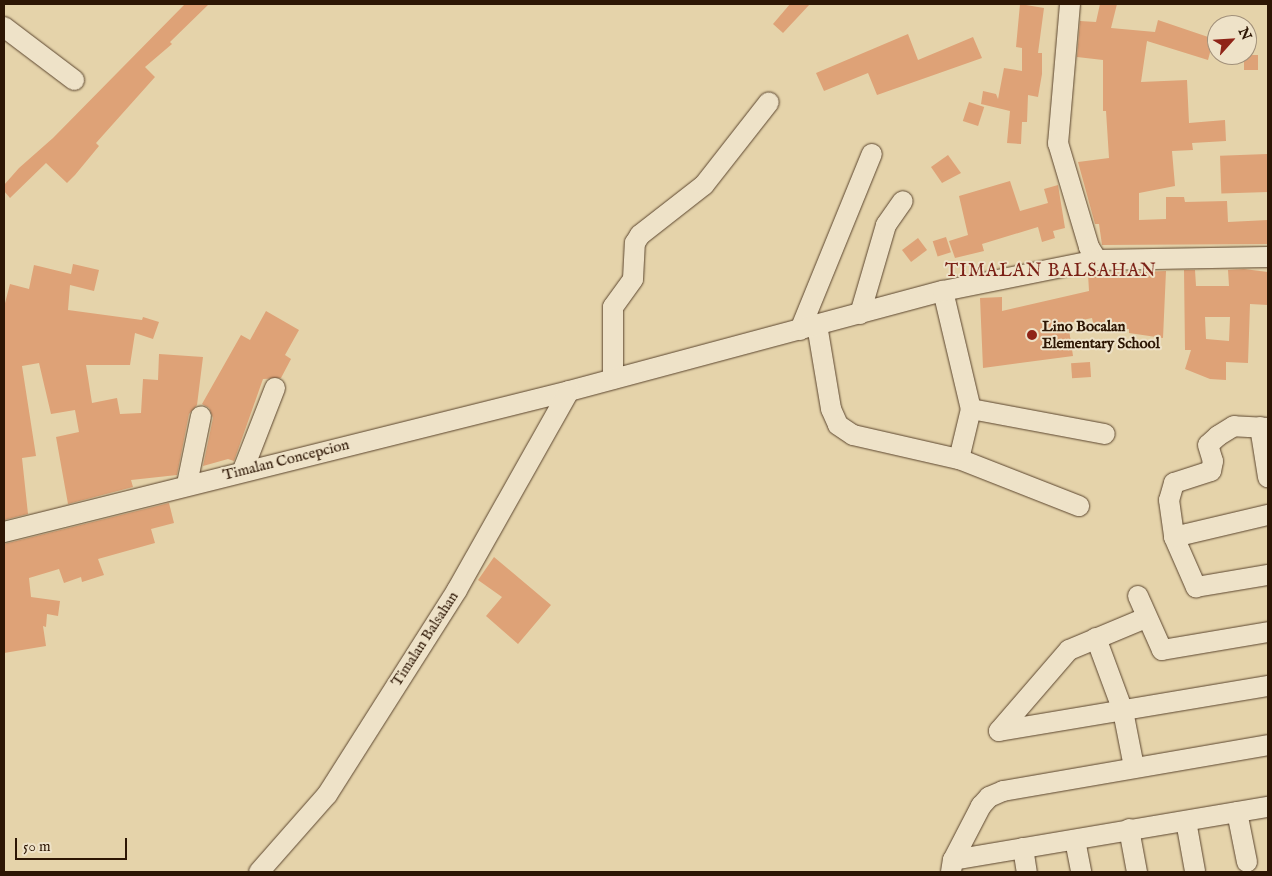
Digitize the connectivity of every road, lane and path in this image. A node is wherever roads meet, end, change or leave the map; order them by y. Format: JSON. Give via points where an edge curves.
{"nodes":[{"id":1,"x":1070,"y":4,"type":"edge"},
{"id":2,"x":4,"y":27,"type":"edge"},
{"id":3,"x":74,"y":80,"type":"dead end"},
{"id":4,"x":769,"y":102,"type":"dead end"},
{"id":5,"x":872,"y":154,"type":"dead end"},
{"id":6,"x":903,"y":201,"type":"dead end"},
{"id":7,"x":1268,"y":257,"type":"edge"},
{"id":8,"x":1097,"y":260,"type":"junction"},
{"id":9,"x":943,"y":291,"type":"junction"},
{"id":10,"x":860,"y":314,"type":"junction"},
{"id":11,"x":808,"y":328,"type":"junction"},
{"id":12,"x":613,"y":380,"type":"junction"},
{"id":13,"x":275,"y":388,"type":"dead end"},
{"id":14,"x":570,"y":391,"type":"junction"},
{"id":15,"x":971,"y":409,"type":"junction"},
{"id":16,"x":201,"y":416,"type":"dead end"},
{"id":17,"x":1264,"y":428,"type":"edge"},
{"id":18,"x":1106,"y":434,"type":"dead end"},
{"id":19,"x":959,"y":459,"type":"junction"},
{"id":20,"x":243,"y":470,"type":"junction"},
{"id":21,"x":1268,"y":477,"type":"edge"},
{"id":22,"x":187,"y":484,"type":"junction"},
{"id":23,"x":1079,"y":506,"type":"dead end"},
{"id":24,"x":1268,"y":515,"type":"edge"},
{"id":25,"x":4,"y":532,"type":"edge"},
{"id":26,"x":1174,"y":537,"type":"junction"},
{"id":27,"x":1268,"y":574,"type":"edge"},
{"id":28,"x":1138,"y":596,"type":"dead end"},
{"id":29,"x":1146,"y":618,"type":"junction"},
{"id":30,"x":1268,"y":632,"type":"edge"},
{"id":31,"x":1096,"y":638,"type":"junction"},
{"id":32,"x":1268,"y":686,"type":"edge"},
{"id":33,"x":1123,"y":711,"type":"junction"},
{"id":34,"x":1268,"y":745,"type":"edge"},
{"id":35,"x":1134,"y":767,"type":"junction"},
{"id":36,"x":1268,"y":807,"type":"edge"},
{"id":37,"x":1237,"y":812,"type":"junction"},
{"id":38,"x":1186,"y":821,"type":"junction"},
{"id":39,"x":1129,"y":829,"type":"junction"},
{"id":40,"x":1075,"y":840,"type":"junction"},
{"id":41,"x":1023,"y":848,"type":"junction"},
{"id":42,"x":1247,"y":862,"type":"dead end"},
{"id":43,"x":952,"y":866,"type":"edge"},
{"id":44,"x":1194,"y":870,"type":"dead end"},
{"id":45,"x":259,"y":872,"type":"edge"},
{"id":46,"x":1028,"y":872,"type":"edge"},
{"id":47,"x":1081,"y":872,"type":"edge"},
{"id":48,"x":1137,"y":872,"type":"edge"}],
"edges":[{"from":1,"to":8,"type":"street","via":[[1058,143],[1089,247]]},
{"from":2,"to":3,"type":"street"},
{"from":4,"to":12,"type":"street","via":[[704,185],[640,234],[635,243],[633,279],[613,307]]},
{"from":5,"to":11,"type":"street"},
{"from":6,"to":10,"type":"street","via":[[886,225]]},
{"from":7,"to":8,"type":"street","name":"Timalan Concepcion"},
{"from":8,"to":9,"type":"street","name":"Timalan Concepcion"},
{"from":9,"to":10,"type":"street","name":"Timalan Concepcion"},
{"from":9,"to":15,"type":"street"},
{"from":10,"to":11,"type":"street","name":"Timalan Concepcion"},
{"from":11,"to":12,"type":"street","name":"Timalan Concepcion"},
{"from":11,"to":19,"type":"street","via":[[838,425],[853,435]]},
{"from":12,"to":14,"type":"street","name":"Timalan Concepcion"},
{"from":13,"to":20,"type":"street"},
{"from":14,"to":20,"type":"street","name":"Timalan Concepcion"},
{"from":14,"to":45,"type":"street","name":"Timalan Balsahan","via":[[457,590],[327,796]]},
{"from":15,"to":18,"type":"street"},
{"from":15,"to":19,"type":"street"},
{"from":16,"to":22,"type":"street"},
{"from":17,"to":21,"type":"street"},
{"from":17,"to":26,"type":"street","via":[[1234,426],[1208,445],[1213,460],[1210,471],[1174,483],[1169,500]]},
{"from":19,"to":23,"type":"street"},
{"from":20,"to":22,"type":"street","name":"Timalan Concepcion"},
{"from":22,"to":25,"type":"street","name":"Timalan Concepcion"},
{"from":24,"to":26,"type":"street"},
{"from":26,"to":27,"type":"street","via":[[1196,588]]},
{"from":28,"to":29,"type":"street"},
{"from":29,"to":30,"type":"street","via":[[1162,650]]},
{"from":29,"to":31,"type":"street"},
{"from":31,"to":33,"type":"street"},
{"from":31,"to":33,"type":"street","via":[[1069,650],[999,731]]},
{"from":32,"to":33,"type":"street"},
{"from":33,"to":35,"type":"street"},
{"from":34,"to":35,"type":"street"},
{"from":35,"to":43,"type":"street","via":[[1003,791],[989,797]]},
{"from":36,"to":37,"type":"street"},
{"from":37,"to":38,"type":"street"},
{"from":37,"to":42,"type":"street"},
{"from":38,"to":39,"type":"street"},
{"from":38,"to":44,"type":"street"},
{"from":39,"to":40,"type":"street"},
{"from":39,"to":48,"type":"street"},
{"from":40,"to":41,"type":"street"},
{"from":40,"to":47,"type":"street"},
{"from":41,"to":43,"type":"street"},
{"from":41,"to":46,"type":"street"}]}
